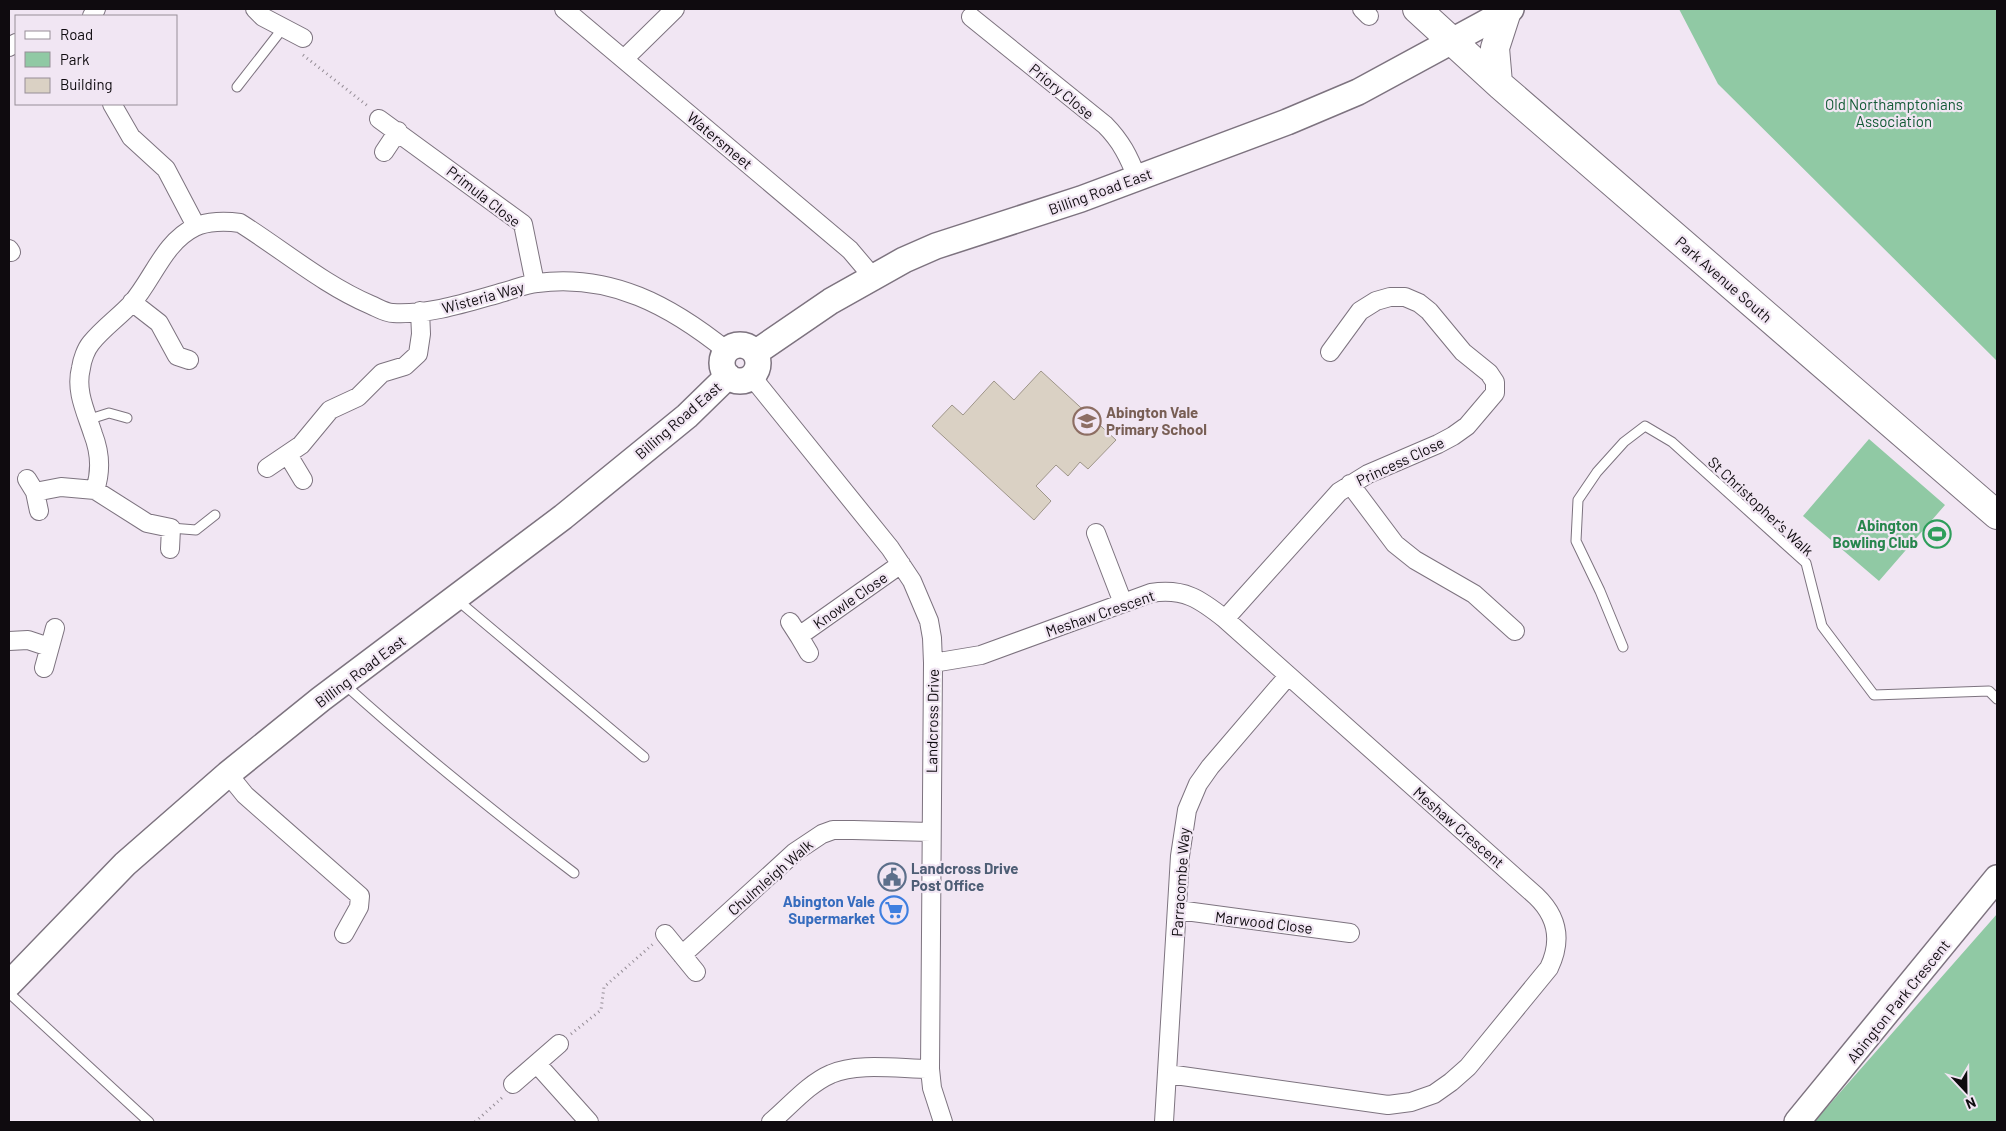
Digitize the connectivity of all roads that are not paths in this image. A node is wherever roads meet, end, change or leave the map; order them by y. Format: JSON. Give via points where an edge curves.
{"nodes":[{"id":1,"x":255,"y":9,"type":"edge"},
{"id":2,"x":564,"y":9,"type":"edge"},
{"id":3,"x":675,"y":9,"type":"edge"},
{"id":4,"x":1417,"y":9,"type":"edge"},
{"id":5,"x":1509,"y":10,"type":"edge"},
{"id":6,"x":971,"y":17,"type":"dead end"},
{"id":7,"x":293,"y":33,"type":"joint"},
{"id":8,"x":1452,"y":41,"type":"junction"},
{"id":9,"x":624,"y":59,"type":"junction"},
{"id":10,"x":1498,"y":83,"type":"junction"},
{"id":11,"x":237,"y":87,"type":"dead end"},
{"id":12,"x":113,"y":105,"type":"edge"},
{"id":13,"x":379,"y":119,"type":"road end"},
{"id":14,"x":398,"y":131,"type":"junction"},
{"id":15,"x":384,"y":152,"type":"dead end"},
{"id":16,"x":1137,"y":178,"type":"junction"},
{"id":17,"x":196,"y":226,"type":"junction"},
{"id":18,"x":872,"y":276,"type":"junction"},
{"id":19,"x":536,"y":283,"type":"junction"},
{"id":20,"x":132,"y":302,"type":"junction"},
{"id":21,"x":420,"y":311,"type":"junction"},
{"id":22,"x":728,"y":351,"type":"joint"},
{"id":23,"x":1330,"y":352,"type":"dead end"},
{"id":24,"x":189,"y":360,"type":"dead end"},
{"id":25,"x":745,"y":369,"type":"junction"},
{"id":26,"x":127,"y":418,"type":"dead end"},
{"id":27,"x":87,"y":420,"type":"junction"},
{"id":28,"x":288,"y":455,"type":"junction"},
{"id":29,"x":267,"y":468,"type":"dead end"},
{"id":30,"x":303,"y":480,"type":"dead end"},
{"id":31,"x":1350,"y":484,"type":"junction"},
{"id":32,"x":95,"y":490,"type":"junction"},
{"id":33,"x":39,"y":511,"type":"dead end"},
{"id":34,"x":215,"y":515,"type":"dead end"},
{"id":35,"x":1997,"y":515,"type":"edge"},
{"id":36,"x":171,"y":528,"type":"junction"},
{"id":37,"x":1096,"y":533,"type":"dead end"},
{"id":38,"x":170,"y":549,"type":"dead end"},
{"id":39,"x":901,"y":564,"type":"junction"},
{"id":40,"x":456,"y":599,"type":"junction"},
{"id":41,"x":1123,"y":603,"type":"junction"},
{"id":42,"x":1225,"y":619,"type":"junction"},
{"id":43,"x":55,"y":628,"type":"dead end"},
{"id":44,"x":1515,"y":630,"type":"dead end"},
{"id":45,"x":9,"y":640,"type":"edge"},
{"id":46,"x":49,"y":647,"type":"junction"},
{"id":47,"x":1623,"y":647,"type":"dead end"},
{"id":48,"x":809,"y":653,"type":"dead end"},
{"id":49,"x":933,"y":663,"type":"junction"},
{"id":50,"x":44,"y":668,"type":"dead end"},
{"id":51,"x":1288,"y":676,"type":"junction"},
{"id":52,"x":343,"y":683,"type":"junction"},
{"id":53,"x":1997,"y":699,"type":"edge"},
{"id":54,"x":644,"y":757,"type":"dead end"},
{"id":55,"x":228,"y":774,"type":"junction"},
{"id":56,"x":930,"y":832,"type":"junction"},
{"id":57,"x":574,"y":873,"type":"dead end"},
{"id":58,"x":1997,"y":878,"type":"edge"},
{"id":59,"x":1178,"y":910,"type":"junction"},
{"id":60,"x":1350,"y":933,"type":"dead end"},
{"id":61,"x":344,"y":934,"type":"dead end"},
{"id":62,"x":665,"y":934,"type":"road end"},
{"id":63,"x":682,"y":955,"type":"junction"},
{"id":64,"x":696,"y":972,"type":"dead end"},
{"id":65,"x":9,"y":984,"type":"edge"},
{"id":66,"x":9,"y":993,"type":"edge"},
{"id":67,"x":559,"y":1044,"type":"road end"},
{"id":68,"x":537,"y":1064,"type":"junction"},
{"id":69,"x":930,"y":1069,"type":"junction"},
{"id":70,"x":1168,"y":1074,"type":"junction"},
{"id":71,"x":513,"y":1084,"type":"road end"},
{"id":72,"x":149,"y":1122,"type":"edge"},
{"id":73,"x":589,"y":1122,"type":"edge"},
{"id":74,"x":771,"y":1122,"type":"edge"},
{"id":75,"x":943,"y":1122,"type":"edge"},
{"id":76,"x":1164,"y":1122,"type":"edge"},
{"id":77,"x":1797,"y":1122,"type":"edge"}],
"edges":[{"from":1,"to":7,"type":"street"},
{"from":2,"to":9,"type":"street","name":"Watersmeet"},
{"from":3,"to":9,"type":"street"},
{"from":4,"to":8,"type":"main road","name":"Park Avenue South"},
{"from":5,"to":8,"type":"street","name":"Billing Road East"},
{"from":5,"to":10,"type":"main road","via":[[1495,48]]},
{"from":6,"to":16,"type":"street","name":"Priory Close","via":[[1105,125],[1124,147]]},
{"from":7,"to":11,"type":"lane"},
{"from":8,"to":10,"type":"main road","name":"Park Avenue South"},
{"from":8,"to":16,"type":"street","name":"Billing Road East","via":[[1358,92]]},
{"from":9,"to":18,"type":"street","name":"Watersmeet","via":[[850,250]]},
{"from":10,"to":35,"type":"main road","name":"Park Avenue South"},
{"from":12,"to":17,"type":"street","via":[[131,137],[166,169]]},
{"from":13,"to":14,"type":"street","name":"Primula Close"},
{"from":14,"to":15,"type":"street"},
{"from":14,"to":19,"type":"street","name":"Primula Close","via":[[523,224]]},
{"from":16,"to":18,"type":"street","name":"Billing Road East","via":[[936,246]]},
{"from":17,"to":20,"type":"street","name":"Wisteria Way","via":[[182,235],[164,256]]},
{"from":17,"to":21,"type":"street","name":"Wisteria Way","via":[[226,221],[240,223],[348,295],[391,313]]},
{"from":18,"to":25,"type":"street","name":"Billing Road East","via":[[831,301]]},
{"from":19,"to":21,"type":"street","name":"Wisteria Way","via":[[469,303]]},
{"from":19,"to":22,"type":"street","name":"Wisteria Way","via":[[573,281],[622,289],[673,314]]},
{"from":20,"to":24,"type":"street","via":[[159,322],[176,356]]},
{"from":20,"to":27,"type":"street","name":"Wisteria Way","via":[[89,345],[80,368],[79,390]]},
{"from":21,"to":28,"type":"street","via":[[418,354],[405,366],[382,373],[358,397],[330,410],[301,445]]},
{"from":22,"to":25,"type":"street","name":"Billing Road East","via":[[723,359],[723,368]]},
{"from":23,"to":31,"type":"street","name":"Princess Close","via":[[1360,311],[1376,301],[1405,297],[1429,312],[1463,352],[1496,382],[1495,393],[1453,436]]},
{"from":25,"to":39,"type":"street","name":"Landcross Drive"},
{"from":25,"to":40,"type":"street","name":"Billing Road East"},
{"from":26,"to":27,"type":"lane","via":[[109,413]]},
{"from":27,"to":32,"type":"street","name":"Wisteria Way","via":[[94,434],[98,457],[100,476]]},
{"from":28,"to":29,"type":"street"},
{"from":28,"to":30,"type":"street"},
{"from":31,"to":42,"type":"street","name":"Princess Close","via":[[1330,501]]},
{"from":31,"to":44,"type":"street","name":"Princess Close","via":[[1395,544],[1415,560],[1474,594]]},
{"from":32,"to":33,"type":"street","via":[[31,486]]},
{"from":32,"to":36,"type":"street","via":[[147,523]]},
{"from":34,"to":36,"type":"lane","via":[[196,530]]},
{"from":36,"to":38,"type":"street"},
{"from":37,"to":41,"type":"street"},
{"from":39,"to":48,"type":"street","name":"Knowle Close","via":[[794,629]]},
{"from":39,"to":49,"type":"street","name":"Landcross Drive","via":[[921,599],[929,621]]},
{"from":40,"to":52,"type":"street","name":"Billing Road East"},
{"from":40,"to":54,"type":"lane"},
{"from":41,"to":42,"type":"street","name":"Meshaw Crescent","via":[[1151,593],[1174,592],[1195,598]]},
{"from":41,"to":49,"type":"street","name":"Meshaw Crescent","via":[[981,656]]},
{"from":42,"to":51,"type":"street","name":"Meshaw Crescent"},
{"from":43,"to":46,"type":"street"},
{"from":45,"to":46,"type":"street","via":[[28,640]]},
{"from":46,"to":50,"type":"street"},
{"from":47,"to":53,"type":"lane","name":"St Christopher's Walk","via":[[1576,540],[1578,500],[1597,472],[1624,442],[1645,426],[1672,442],[1806,563],[1822,626],[1874,695],[1989,692]]},
{"from":49,"to":56,"type":"street","name":"Landcross Drive"},
{"from":51,"to":59,"type":"street","name":"Parracombe Way","via":[[1210,767],[1192,797],[1186,810],[1181,842]]},
{"from":51,"to":70,"type":"street","name":"Meshaw Crescent","via":[[1545,904],[1556,927],[1555,956],[1540,981],[1468,1067],[1434,1094],[1411,1102],[1369,1104]]},
{"from":52,"to":55,"type":"street","name":"Billing Road East"},
{"from":52,"to":57,"type":"lane","via":[[509,824]]},
{"from":55,"to":61,"type":"street","via":[[245,795],[360,896],[359,907]]},
{"from":55,"to":65,"type":"street","name":"Billing Road East","via":[[125,864]]},
{"from":56,"to":63,"type":"street","name":"Chulmleigh Walk","via":[[833,830],[822,834],[795,852]]},
{"from":56,"to":69,"type":"street","name":"Landcross Drive"},
{"from":58,"to":77,"type":"street","name":"Abington Park Crescent"},
{"from":59,"to":60,"type":"street","name":"Marwood Close"},
{"from":59,"to":70,"type":"street","name":"Parracombe Way"},
{"from":62,"to":63,"type":"street"},
{"from":63,"to":64,"type":"street"},
{"from":66,"to":72,"type":"lane"},
{"from":67,"to":68,"type":"street"},
{"from":68,"to":71,"type":"street"},
{"from":68,"to":73,"type":"street"},
{"from":69,"to":74,"type":"street","via":[[847,1068],[818,1081]]},
{"from":69,"to":75,"type":"street","name":"Landcross Drive","via":[[932,1088]]},
{"from":70,"to":76,"type":"street","name":"Parracombe Way"}]}
